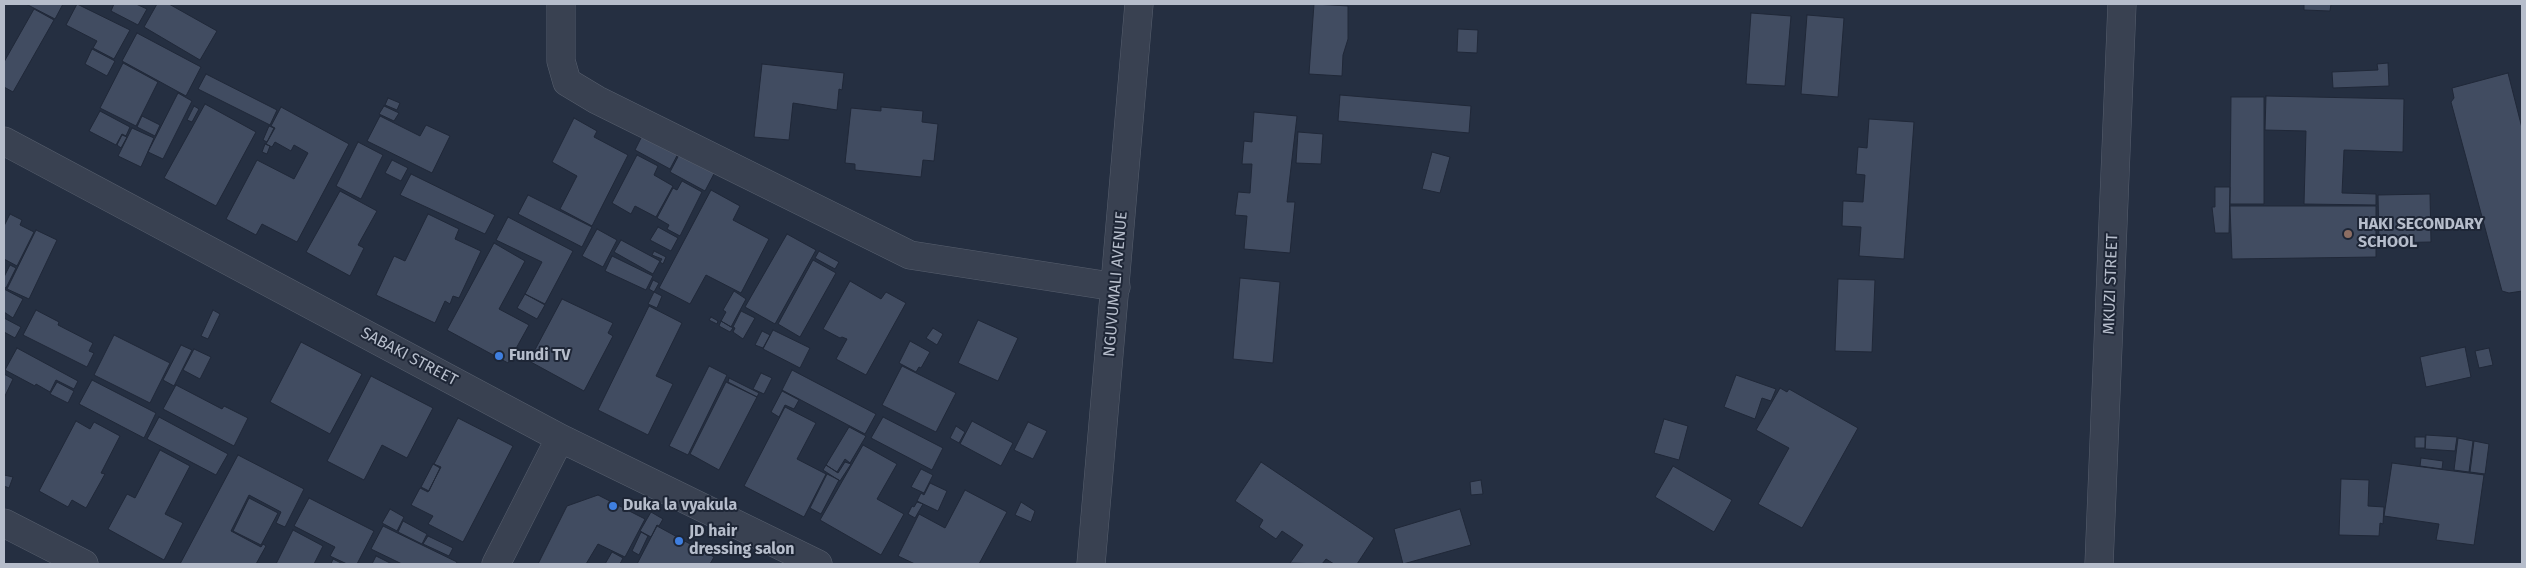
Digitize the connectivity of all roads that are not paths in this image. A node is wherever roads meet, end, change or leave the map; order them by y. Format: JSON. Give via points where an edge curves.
{"nodes":[{"id":1,"x":561,"y":4,"type":"edge"},
{"id":2,"x":1139,"y":4,"type":"edge"},
{"id":3,"x":2122,"y":4,"type":"edge"},
{"id":4,"x":4,"y":141,"type":"edge"},
{"id":5,"x":1116,"y":287,"type":"junction"},
{"id":6,"x":560,"y":438,"type":"junction"},
{"id":7,"x":4,"y":523,"type":"edge"},
{"id":8,"x":84,"y":564,"type":"edge"},
{"id":9,"x":496,"y":564,"type":"edge"},
{"id":10,"x":818,"y":564,"type":"edge"},
{"id":11,"x":1092,"y":564,"type":"edge"},
{"id":12,"x":2099,"y":564,"type":"edge"}],
"edges":[{"from":1,"to":5,"type":"street","via":[[561,61],[567,82],[597,100],[910,256]]},
{"from":2,"to":5,"type":"street","name":"NGUVUMALI AVENUE"},
{"from":3,"to":12,"type":"street","name":"MKUZI STREET"},
{"from":4,"to":6,"type":"street","name":"SABAKI STREET"},
{"from":5,"to":11,"type":"street","name":"NGUVUMALI AVENUE"},
{"from":6,"to":9,"type":"street"},
{"from":6,"to":10,"type":"street","name":"SABAKI STREET"},
{"from":7,"to":8,"type":"street"}]}
